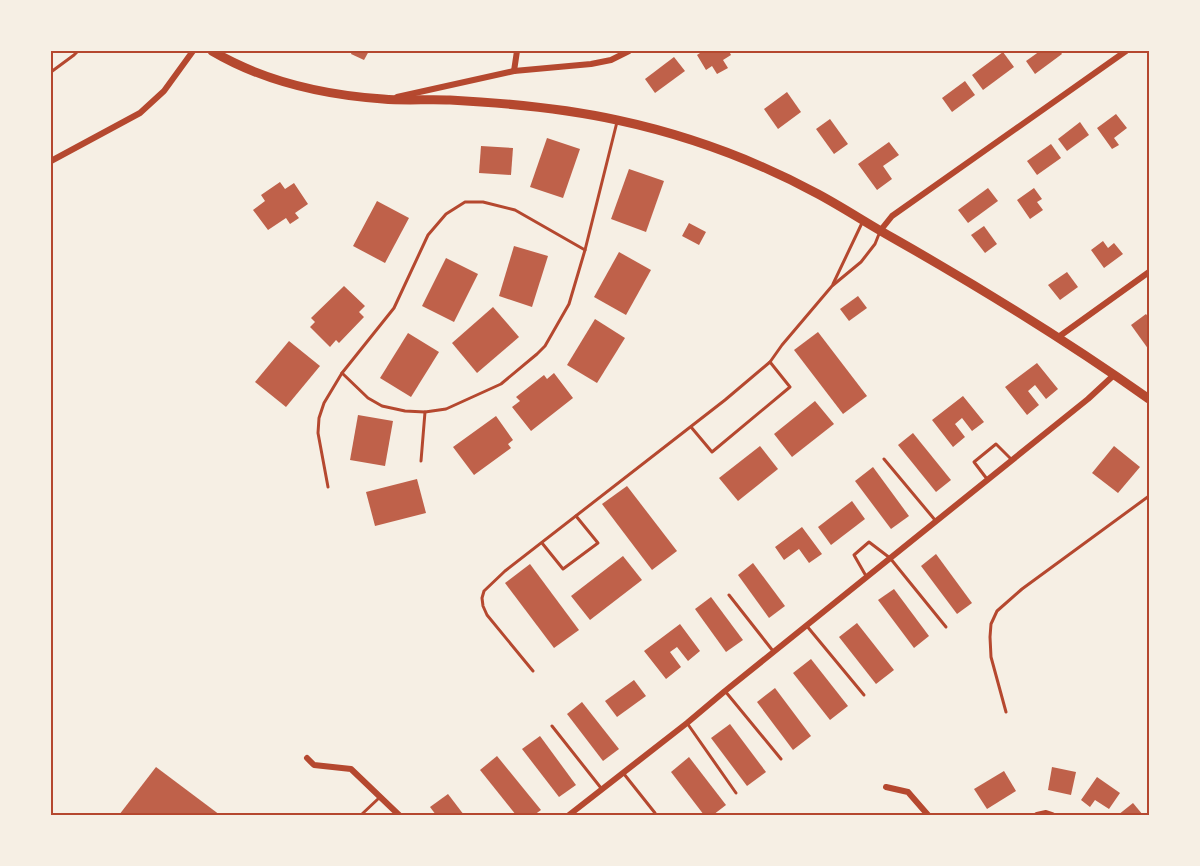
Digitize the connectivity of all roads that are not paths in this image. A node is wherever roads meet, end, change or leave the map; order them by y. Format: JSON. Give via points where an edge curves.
{"nodes":[{"id":1,"x":78,"y":51,"type":"edge"},
{"id":2,"x":193,"y":51,"type":"edge"},
{"id":3,"x":212,"y":51,"type":"edge"},
{"id":4,"x":517,"y":51,"type":"edge"},
{"id":5,"x":629,"y":51,"type":"edge"},
{"id":6,"x":1126,"y":51,"type":"edge"},
{"id":7,"x":514,"y":71,"type":"junction"},
{"id":8,"x":51,"y":72,"type":"edge"},
{"id":9,"x":385,"y":99,"type":"junction"},
{"id":10,"x":618,"y":120,"type":"junction"},
{"id":11,"x":51,"y":161,"type":"edge"},
{"id":12,"x":864,"y":220,"type":"junction"},
{"id":13,"x":880,"y":231,"type":"junction"},
{"id":14,"x":585,"y":250,"type":"junction"},
{"id":15,"x":1149,"y":272,"type":"edge"},
{"id":16,"x":832,"y":286,"type":"junction"},
{"id":17,"x":1058,"y":338,"type":"junction"},
{"id":18,"x":770,"y":362,"type":"junction"},
{"id":19,"x":342,"y":373,"type":"junction"},
{"id":20,"x":1114,"y":375,"type":"junction"},
{"id":21,"x":1149,"y":399,"type":"edge"},
{"id":22,"x":425,"y":412,"type":"junction"},
{"id":23,"x":691,"y":427,"type":"junction"},
{"id":24,"x":884,"y":459,"type":"dead end"},
{"id":25,"x":1012,"y":460,"type":"junction"},
{"id":26,"x":421,"y":461,"type":"dead end"},
{"id":27,"x":988,"y":479,"type":"junction"},
{"id":28,"x":328,"y":487,"type":"dead end"},
{"id":29,"x":1149,"y":496,"type":"edge"},
{"id":30,"x":576,"y":516,"type":"junction"},
{"id":31,"x":936,"y":521,"type":"junction"},
{"id":32,"x":542,"y":543,"type":"junction"},
{"id":33,"x":890,"y":558,"type":"junction"},
{"id":34,"x":867,"y":577,"type":"junction"},
{"id":35,"x":729,"y":595,"type":"dead end"},
{"id":36,"x":806,"y":625,"type":"junction"},
{"id":37,"x":946,"y":627,"type":"dead end"},
{"id":38,"x":773,"y":651,"type":"junction"},
{"id":39,"x":533,"y":671,"type":"dead end"},
{"id":40,"x":724,"y":691,"type":"junction"},
{"id":41,"x":864,"y":695,"type":"dead end"},
{"id":42,"x":1006,"y":712,"type":"dead end"},
{"id":43,"x":687,"y":723,"type":"junction"},
{"id":44,"x":552,"y":726,"type":"dead end"},
{"id":45,"x":307,"y":758,"type":"dead end"},
{"id":46,"x":781,"y":759,"type":"dead end"},
{"id":47,"x":622,"y":772,"type":"junction"},
{"id":48,"x":886,"y":787,"type":"dead end"},
{"id":49,"x":602,"y":790,"type":"junction"},
{"id":50,"x":736,"y":793,"type":"dead end"},
{"id":51,"x":380,"y":797,"type":"junction"},
{"id":52,"x":655,"y":813,"type":"dead end"},
{"id":53,"x":361,"y":815,"type":"edge"},
{"id":54,"x":399,"y":815,"type":"edge"},
{"id":55,"x":569,"y":815,"type":"edge"},
{"id":56,"x":928,"y":815,"type":"edge"},
{"id":57,"x":1037,"y":815,"type":"edge"},
{"id":58,"x":1052,"y":815,"type":"edge"}],
"edges":[{"from":1,"to":8,"type":"lane"},
{"from":2,"to":11,"type":"street","via":[[164,91],[140,113]]},
{"from":3,"to":9,"type":"main road","via":[[282,81]]},
{"from":4,"to":7,"type":"street"},
{"from":5,"to":7,"type":"street","via":[[591,64]]},
{"from":6,"to":13,"type":"street","via":[[892,216]]},
{"from":7,"to":9,"type":"street"},
{"from":9,"to":10,"type":"main road","via":[[489,103]]},
{"from":10,"to":12,"type":"main road","via":[[679,136],[739,158],[797,183]]},
{"from":10,"to":14,"type":"lane"},
{"from":12,"to":13,"type":"main road"},
{"from":12,"to":16,"type":"lane"},
{"from":13,"to":16,"type":"lane","via":[[861,262]]},
{"from":13,"to":17,"type":"main road"},
{"from":14,"to":19,"type":"lane","via":[[515,210],[465,202],[446,214],[428,235],[394,308]]},
{"from":14,"to":22,"type":"lane","via":[[569,304],[545,346],[501,384],[446,409]]},
{"from":15,"to":17,"type":"street"},
{"from":16,"to":18,"type":"lane"},
{"from":17,"to":20,"type":"main road"},
{"from":18,"to":23,"type":"lane"},
{"from":18,"to":23,"type":"lane","via":[[790,387],[712,452]]},
{"from":19,"to":22,"type":"lane","via":[[382,406]]},
{"from":19,"to":28,"type":"lane","via":[[319,418]]},
{"from":20,"to":21,"type":"main road"},
{"from":20,"to":25,"type":"street"},
{"from":22,"to":26,"type":"lane"},
{"from":23,"to":30,"type":"lane"},
{"from":24,"to":31,"type":"lane"},
{"from":25,"to":27,"type":"street"},
{"from":25,"to":27,"type":"lane","via":[[996,444],[974,462]]},
{"from":27,"to":31,"type":"street"},
{"from":29,"to":42,"type":"lane","via":[[997,611],[991,624],[991,657]]},
{"from":30,"to":32,"type":"lane"},
{"from":30,"to":32,"type":"lane","via":[[598,543],[563,569]]},
{"from":31,"to":33,"type":"street"},
{"from":32,"to":39,"type":"lane","via":[[505,571],[484,591],[482,598],[487,615]]},
{"from":33,"to":34,"type":"street"},
{"from":33,"to":34,"type":"lane","via":[[869,542],[854,555]]},
{"from":33,"to":37,"type":"lane"},
{"from":34,"to":36,"type":"street"},
{"from":35,"to":38,"type":"lane"},
{"from":36,"to":38,"type":"street"},
{"from":36,"to":41,"type":"lane"},
{"from":38,"to":40,"type":"street"},
{"from":40,"to":43,"type":"street"},
{"from":40,"to":46,"type":"lane"},
{"from":43,"to":47,"type":"street"},
{"from":43,"to":50,"type":"lane"},
{"from":44,"to":49,"type":"lane"},
{"from":45,"to":51,"type":"street","via":[[314,765],[351,769]]},
{"from":47,"to":49,"type":"street"},
{"from":47,"to":52,"type":"lane"},
{"from":48,"to":56,"type":"street","via":[[908,792]]},
{"from":49,"to":55,"type":"street"},
{"from":51,"to":53,"type":"lane"},
{"from":51,"to":54,"type":"street"},
{"from":57,"to":58,"type":"street"}]}
